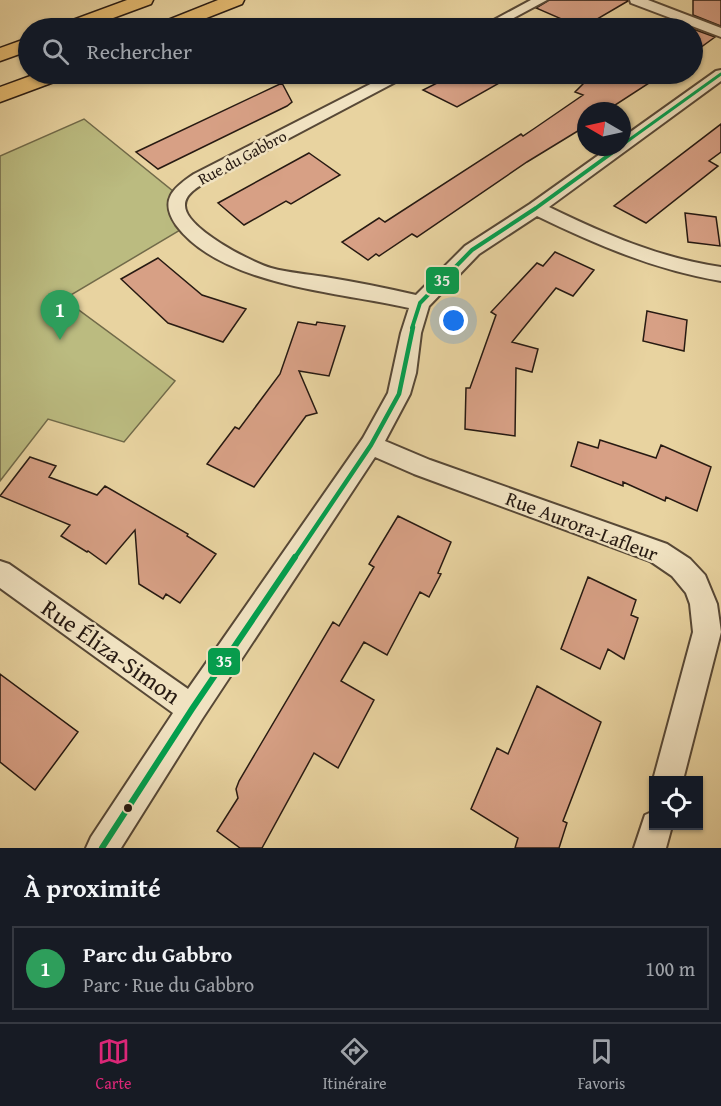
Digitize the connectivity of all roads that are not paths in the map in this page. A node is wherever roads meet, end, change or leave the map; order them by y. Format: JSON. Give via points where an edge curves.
{"nodes":[{"id":1,"x":144,"y":0,"type":"edge"},
{"id":2,"x":235,"y":0,"type":"edge"},
{"id":3,"x":541,"y":0,"type":"edge"},
{"id":4,"x":636,"y":0,"type":"edge"},
{"id":5,"x":96,"y":18,"type":"edge"},
{"id":6,"x":190,"y":18,"type":"edge"},
{"id":7,"x":506,"y":18,"type":"edge"},
{"id":8,"x":682,"y":18,"type":"edge"},
{"id":9,"x":703,"y":26,"type":"edge"},
{"id":10,"x":721,"y":33,"type":"edge"},
{"id":11,"x":18,"y":48,"type":"edge"},
{"id":12,"x":0,"y":55,"type":"edge"},
{"id":13,"x":721,"y":74,"type":"edge"},
{"id":14,"x":28,"y":84,"type":"edge"},
{"id":15,"x":381,"y":84,"type":"edge"},
{"id":16,"x":0,"y":95,"type":"edge"},
{"id":17,"x":631,"y":139,"type":"edge"},
{"id":18,"x":607,"y":156,"type":"edge"},
{"id":19,"x":536,"y":208,"type":"junction"},
{"id":20,"x":721,"y":274,"type":"edge"},
{"id":21,"x":420,"y":303,"type":"junction"},
{"id":22,"x":371,"y":445,"type":"junction"},
{"id":23,"x":0,"y":573,"type":"edge"},
{"id":24,"x":192,"y":709,"type":"junction"},
{"id":25,"x":669,"y":776,"type":"edge"},
{"id":26,"x":655,"y":830,"type":"edge"},
{"id":27,"x":102,"y":848,"type":"edge"},
{"id":28,"x":650,"y":848,"type":"edge"}],
"edges":[{"from":1,"to":5,"type":"highway"},
{"from":2,"to":6,"type":"highway"},
{"from":3,"to":7,"type":"street"},
{"from":4,"to":8,"type":"street"},
{"from":9,"to":10,"type":"street"},
{"from":11,"to":12,"type":"highway"},
{"from":13,"to":17,"type":"street"},
{"from":14,"to":16,"type":"highway"},
{"from":15,"to":21,"type":"street","name":"Rue du Gabbro","via":[[200,178],[186,187],[176,206],[178,217],[187,226],[247,267]]},
{"from":18,"to":19,"type":"street"},
{"from":19,"to":20,"type":"street","via":[[643,258]]},
{"from":19,"to":21,"type":"street","via":[[472,250]]},
{"from":21,"to":22,"type":"street","via":[[399,394]]},
{"from":22,"to":24,"type":"street"},
{"from":22,"to":25,"type":"street","name":"Rue Aurora-Lafleur","via":[[658,552],[682,566],[697,582],[706,606],[706,632]]},
{"from":23,"to":24,"type":"street","name":"Rue Éliza-Simon"},
{"from":24,"to":27,"type":"street"},
{"from":26,"to":28,"type":"street"}]}
